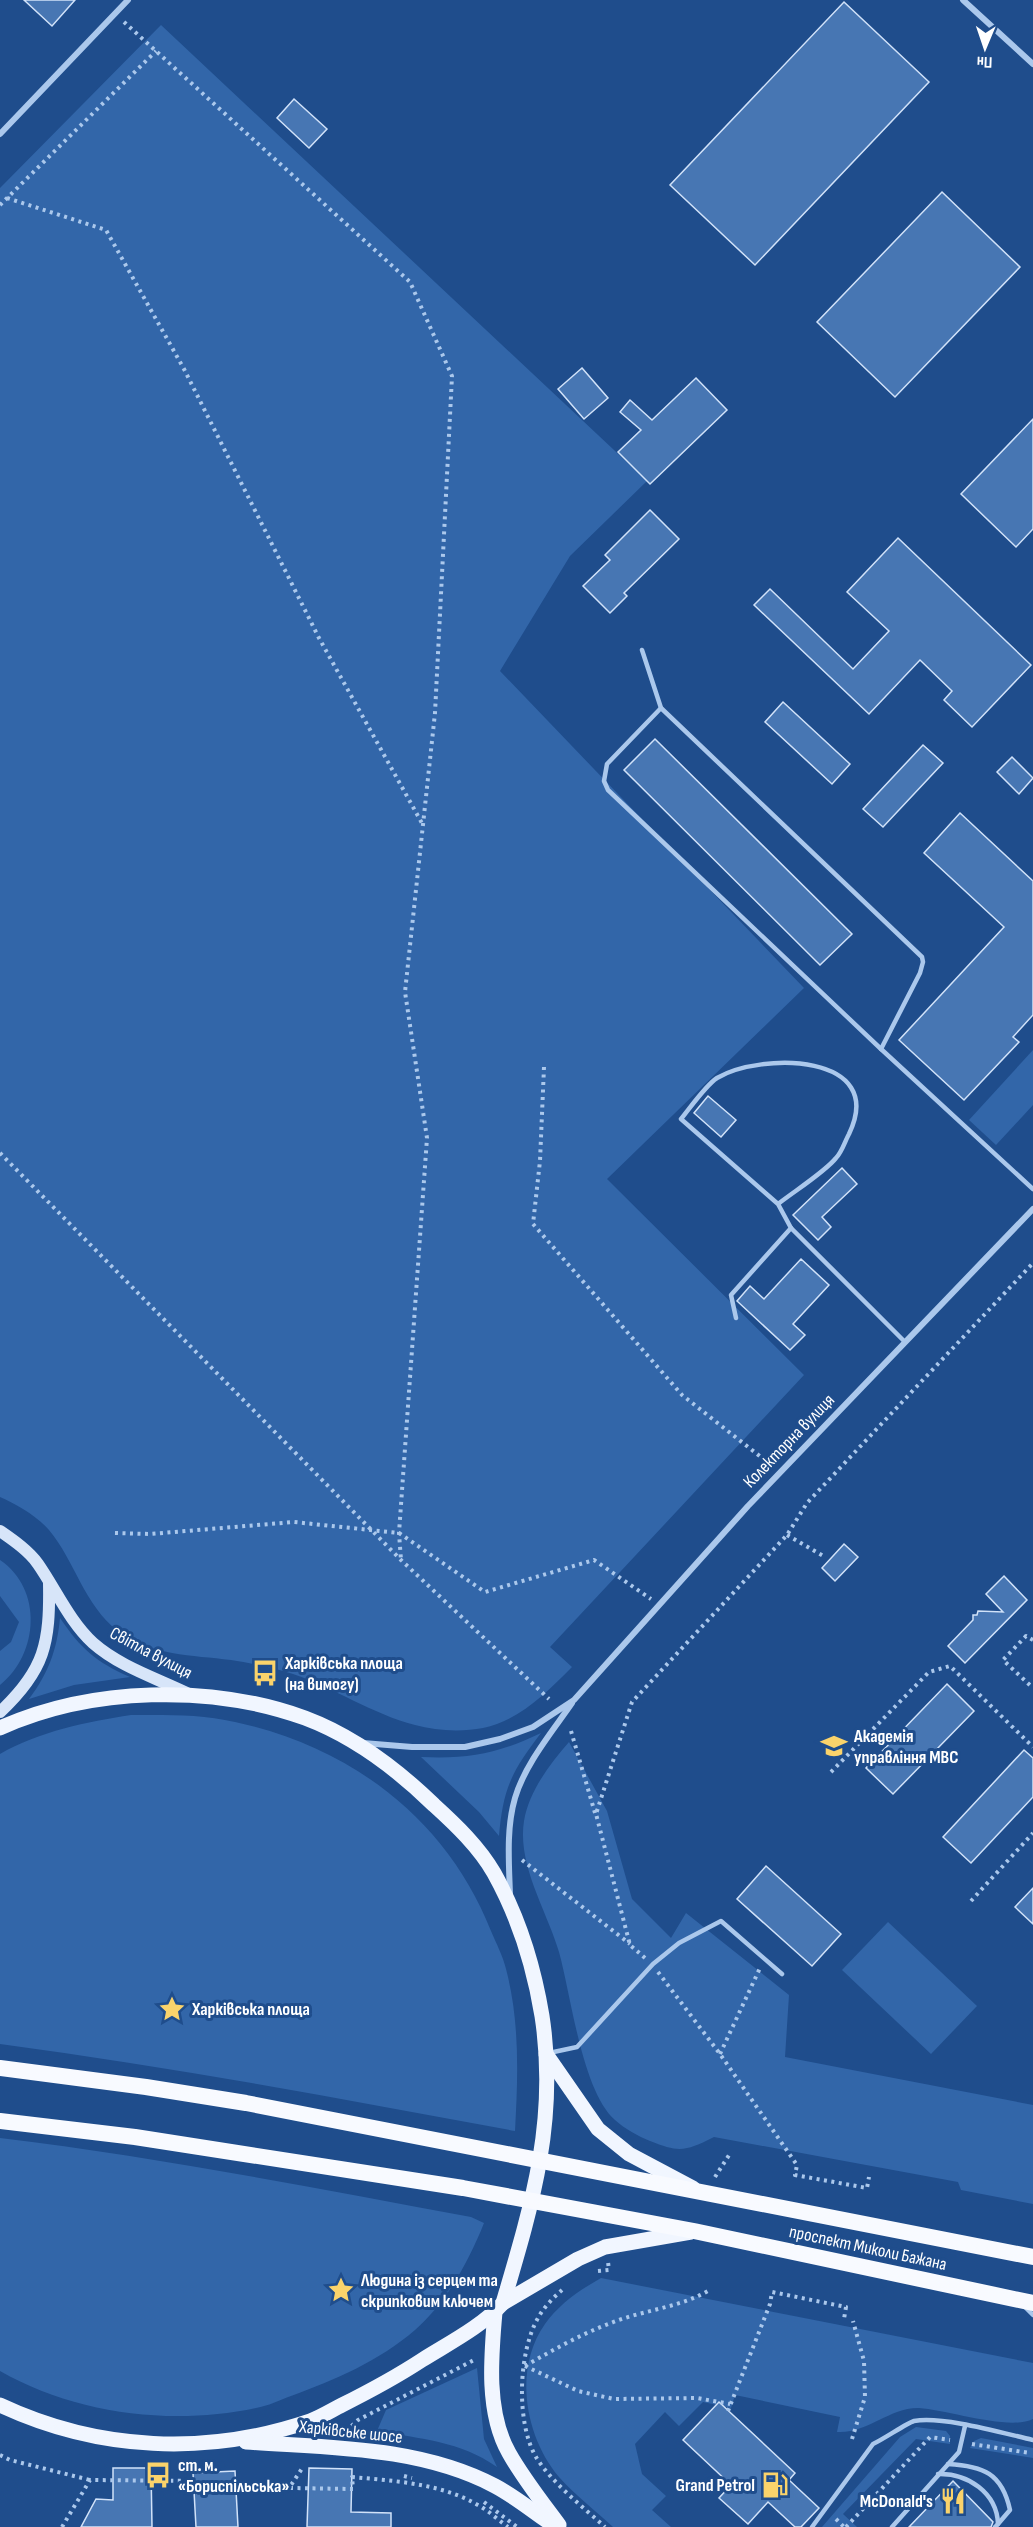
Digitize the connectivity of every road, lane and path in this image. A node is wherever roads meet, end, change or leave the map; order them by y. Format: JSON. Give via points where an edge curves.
{"nodes":[{"id":1,"x":128,"y":0,"type":"edge"},
{"id":2,"x":963,"y":0,"type":"edge"},
{"id":3,"x":115,"y":14,"type":"junction"},
{"id":4,"x":156,"y":51,"type":"junction"},
{"id":5,"x":1033,"y":64,"type":"edge"},
{"id":6,"x":0,"y":134,"type":"edge"},
{"id":7,"x":7,"y":198,"type":"junction"},
{"id":8,"x":0,"y":205,"type":"edge"},
{"id":9,"x":642,"y":650,"type":"dead end"},
{"id":10,"x":661,"y":708,"type":"junction"},
{"id":11,"x":423,"y":825,"type":"junction"},
{"id":12,"x":881,"y":1049,"type":"junction"},
{"id":13,"x":544,"y":1067,"type":"dead end"},
{"id":14,"x":0,"y":1153,"type":"edge"},
{"id":15,"x":1033,"y":1189,"type":"edge"},
{"id":16,"x":778,"y":1204,"type":"junction"},
{"id":17,"x":1033,"y":1209,"type":"edge"},
{"id":18,"x":791,"y":1228,"type":"junction"},
{"id":19,"x":1033,"y":1263,"type":"edge"},
{"id":20,"x":736,"y":1318,"type":"dead end"},
{"id":21,"x":905,"y":1342,"type":"junction"},
{"id":22,"x":771,"y":1466,"type":"dead end"},
{"id":23,"x":0,"y":1531,"type":"edge"},
{"id":24,"x":372,"y":1531,"type":"junction"},
{"id":25,"x":115,"y":1533,"type":"dead end"},
{"id":26,"x":399,"y":1533,"type":"junction"},
{"id":27,"x":787,"y":1535,"type":"junction"},
{"id":28,"x":825,"y":1557,"type":"dead end"},
{"id":29,"x":401,"y":1560,"type":"junction"},
{"id":30,"x":49,"y":1582,"type":"junction"},
{"id":31,"x":659,"y":1606,"type":"junction"},
{"id":32,"x":1033,"y":1640,"type":"edge"},
{"id":33,"x":1033,"y":1688,"type":"edge"},
{"id":34,"x":195,"y":1696,"type":"junction"},
{"id":35,"x":549,"y":1699,"type":"dead end"},
{"id":36,"x":574,"y":1700,"type":"junction"},
{"id":37,"x":0,"y":1712,"type":"edge"},
{"id":38,"x":0,"y":1728,"type":"edge"},
{"id":39,"x":571,"y":1731,"type":"dead end"},
{"id":40,"x":356,"y":1743,"type":"junction"},
{"id":41,"x":1033,"y":1747,"type":"edge"},
{"id":42,"x":831,"y":1772,"type":"dead end"},
{"id":43,"x":596,"y":1814,"type":"junction"},
{"id":44,"x":1033,"y":1833,"type":"edge"},
{"id":45,"x":520,"y":1858,"type":"dead end"},
{"id":46,"x":971,"y":1901,"type":"dead end"},
{"id":47,"x":511,"y":1910,"type":"junction"},
{"id":48,"x":630,"y":1945,"type":"junction"},
{"id":49,"x":764,"y":1959,"type":"junction"},
{"id":50,"x":653,"y":1964,"type":"junction"},
{"id":51,"x":782,"y":1974,"type":"dead end"},
{"id":52,"x":546,"y":2053,"type":"junction"},
{"id":53,"x":720,"y":2054,"type":"junction"},
{"id":54,"x":0,"y":2068,"type":"edge"},
{"id":55,"x":0,"y":2121,"type":"edge"},
{"id":56,"x":731,"y":2152,"type":"dead end"},
{"id":57,"x":541,"y":2162,"type":"junction"},
{"id":58,"x":869,"y":2177,"type":"dead end"},
{"id":59,"x":704,"y":2194,"type":"junction"},
{"id":60,"x":532,"y":2201,"type":"junction"},
{"id":61,"x":694,"y":2232,"type":"junction"},
{"id":62,"x":1033,"y":2257,"type":"edge"},
{"id":63,"x":609,"y":2270,"type":"dead end"},
{"id":64,"x":595,"y":2271,"type":"dead end"},
{"id":65,"x":569,"y":2284,"type":"dead end"},
{"id":66,"x":708,"y":2291,"type":"dead end"},
{"id":67,"x":1026,"y":2302,"type":"edge"},
{"id":68,"x":499,"y":2308,"type":"junction"},
{"id":69,"x":1033,"y":2315,"type":"edge"},
{"id":70,"x":843,"y":2319,"type":"dead end"},
{"id":71,"x":853,"y":2321,"type":"dead end"},
{"id":72,"x":474,"y":2360,"type":"dead end"},
{"id":73,"x":525,"y":2366,"type":"junction"},
{"id":74,"x":730,"y":2404,"type":"junction"},
{"id":75,"x":4,"y":2409,"type":"edge"},
{"id":76,"x":728,"y":2411,"type":"dead end"},
{"id":77,"x":965,"y":2426,"type":"junction"},
{"id":78,"x":346,"y":2431,"type":"dead end"},
{"id":79,"x":852,"y":2439,"type":"dead end"},
{"id":80,"x":1033,"y":2440,"type":"edge"},
{"id":81,"x":234,"y":2441,"type":"junction"},
{"id":82,"x":0,"y":2456,"type":"edge"},
{"id":83,"x":948,"y":2464,"type":"junction"},
{"id":84,"x":303,"y":2467,"type":"dead end"},
{"id":85,"x":939,"y":2474,"type":"junction"},
{"id":86,"x":404,"y":2476,"type":"dead end"},
{"id":87,"x":90,"y":2480,"type":"junction"},
{"id":88,"x":289,"y":2488,"type":"junction"},
{"id":89,"x":836,"y":2520,"type":"dead end"},
{"id":90,"x":997,"y":2526,"type":"edge"},
{"id":91,"x":62,"y":2527,"type":"edge"},
{"id":92,"x":508,"y":2527,"type":"edge"},
{"id":93,"x":517,"y":2527,"type":"edge"},
{"id":94,"x":556,"y":2527,"type":"edge"},
{"id":95,"x":561,"y":2527,"type":"edge"},
{"id":96,"x":604,"y":2527,"type":"edge"},
{"id":97,"x":812,"y":2527,"type":"edge"},
{"id":98,"x":844,"y":2527,"type":"edge"},
{"id":99,"x":892,"y":2527,"type":"edge"}],
"edges":[{"from":1,"to":3,"type":"street"},
{"from":2,"to":5,"type":"street"},
{"from":3,"to":4,"type":"path"},
{"from":3,"to":6,"type":"street"},
{"from":4,"to":7,"type":"path"},
{"from":4,"to":11,"type":"path","via":[[410,282],[452,376],[435,713]]},
{"from":7,"to":8,"type":"path"},
{"from":7,"to":11,"type":"path","via":[[105,230],[184,369],[319,638]]},
{"from":9,"to":10,"type":"lane"},
{"from":10,"to":12,"type":"lane","via":[[922,957],[922,967]]},
{"from":10,"to":12,"type":"lane","via":[[607,765],[604,781],[608,790]]},
{"from":11,"to":26,"type":"path","via":[[405,992],[427,1138]]},
{"from":12,"to":15,"type":"lane"},
{"from":13,"to":22,"type":"path","via":[[533,1224],[682,1395]]},
{"from":14,"to":24,"type":"path"},
{"from":16,"to":16,"type":"lane","via":[[837,1158],[853,1125],[857,1109],[853,1091],[842,1076],[823,1066],[758,1064],[717,1078],[681,1119]]},
{"from":16,"to":18,"type":"lane"},
{"from":17,"to":21,"type":"street","name":"Колекторна вулиця"},
{"from":18,"to":20,"type":"lane","via":[[731,1295]]},
{"from":18,"to":21,"type":"lane"},
{"from":19,"to":27,"type":"path","via":[[807,1503]]},
{"from":21,"to":31,"type":"street","name":"Колекторна вулиця","via":[[748,1506]]},
{"from":23,"to":30,"type":"main road","name":"Світла вулиця","via":[[37,1562]]},
{"from":24,"to":25,"type":"path","via":[[294,1522],[150,1534]]},
{"from":24,"to":26,"type":"path"},
{"from":24,"to":29,"type":"path"},
{"from":26,"to":29,"type":"path"},
{"from":26,"to":31,"type":"path","via":[[485,1592],[594,1560]]},
{"from":27,"to":28,"type":"path"},
{"from":27,"to":43,"type":"path","via":[[632,1702]]},
{"from":29,"to":35,"type":"path"},
{"from":30,"to":34,"type":"main road","name":"Світла вулиця","via":[[93,1643],[121,1662]]},
{"from":30,"to":37,"type":"main road","via":[[47,1640],[40,1659],[33,1676]]},
{"from":31,"to":36,"type":"street","name":"Колекторна вулиця"},
{"from":32,"to":33,"type":"path","via":[[1026,1636],[1003,1660]]},
{"from":34,"to":38,"type":"main road","via":[[132,1696],[78,1702]]},
{"from":34,"to":40,"type":"main road","via":[[258,1705],[306,1719]]},
{"from":36,"to":40,"type":"street","name":"Колекторна вулиця","via":[[533,1727],[465,1747]]},
{"from":36,"to":47,"type":"street","name":"Колекторна вулиця","via":[[531,1763],[515,1797],[510,1825]]},
{"from":39,"to":43,"type":"path"},
{"from":40,"to":47,"type":"main road","via":[[419,1790],[463,1832],[493,1871]]},
{"from":41,"to":42,"type":"path","via":[[950,1666],[929,1672]]},
{"from":43,"to":48,"type":"path"},
{"from":44,"to":46,"type":"path"},
{"from":45,"to":48,"type":"path"},
{"from":47,"to":52,"type":"main road","via":[[530,1964]]},
{"from":48,"to":50,"type":"path"},
{"from":49,"to":50,"type":"lane","via":[[721,1921],[679,1943]]},
{"from":49,"to":51,"type":"lane"},
{"from":49,"to":53,"type":"path"},
{"from":50,"to":52,"type":"lane","via":[[577,2047]]},
{"from":50,"to":53,"type":"path"},
{"from":52,"to":57,"type":"main road"},
{"from":52,"to":59,"type":"main road","name":"проспект Миколи Бажана","via":[[598,2129],[628,2154]]},
{"from":53,"to":58,"type":"path","via":[[797,2165],[795,2175],[867,2188]]},
{"from":54,"to":57,"type":"highway","via":[[213,2097]]},
{"from":55,"to":60,"type":"highway","via":[[135,2137]]},
{"from":56,"to":59,"type":"path"},
{"from":57,"to":59,"type":"highway","name":"проспект Миколи Бажана"},
{"from":57,"to":60,"type":"main road"},
{"from":59,"to":62,"type":"highway","name":"проспект Миколи Бажана"},
{"from":60,"to":61,"type":"highway","name":"проспект Миколи Бажана"},
{"from":60,"to":68,"type":"main road"},
{"from":61,"to":67,"type":"highway","name":"проспект Миколи Бажана"},
{"from":61,"to":68,"type":"main road","name":"проспект Миколи Бажана","via":[[605,2247],[578,2259]]},
{"from":63,"to":64,"type":"path"},
{"from":65,"to":73,"type":"path","via":[[537,2319]]},
{"from":66,"to":73,"type":"path","via":[[692,2300],[612,2322]]},
{"from":67,"to":69,"type":"lane"},
{"from":68,"to":81,"type":"main road","via":[[390,2381],[311,2421]]},
{"from":68,"to":95,"type":"main road","via":[[493,2390],[498,2424],[508,2451]]},
{"from":70,"to":74,"type":"path","via":[[846,2307],[772,2292]]},
{"from":71,"to":79,"type":"path","via":[[864,2361],[864,2397]]},
{"from":72,"to":78,"type":"path","via":[[358,2420]]},
{"from":73,"to":74,"type":"path","via":[[578,2391],[614,2399],[697,2398]]},
{"from":73,"to":96,"type":"path","via":[[522,2414],[536,2458]]},
{"from":74,"to":76,"type":"path"},
{"from":75,"to":81,"type":"main road","via":[[75,2433],[135,2443]]},
{"from":77,"to":80,"type":"lane"},
{"from":77,"to":83,"type":"lane","via":[[959,2452]]},
{"from":77,"to":97,"type":"lane","via":[[911,2421],[873,2444]]},
{"from":81,"to":94,"type":"main road","name":"Харківське шосе","via":[[381,2452],[434,2464],[497,2487]]},
{"from":82,"to":87,"type":"path"},
{"from":83,"to":85,"type":"lane"},
{"from":83,"to":90,"type":"lane","via":[[980,2469],[996,2478],[1006,2491],[1010,2510]]},
{"from":84,"to":88,"type":"path"},
{"from":85,"to":90,"type":"lane","via":[[965,2478],[989,2495],[998,2513]]},
{"from":85,"to":99,"type":"lane"},
{"from":86,"to":93,"type":"path","via":[[459,2489],[486,2503]]},
{"from":87,"to":88,"type":"path","via":[[194,2481],[194,2493]]},
{"from":87,"to":91,"type":"path"},
{"from":88,"to":92,"type":"path","via":[[353,2489],[352,2477],[408,2483],[454,2493],[479,2505]]},
{"from":89,"to":98,"type":"path"}]}
